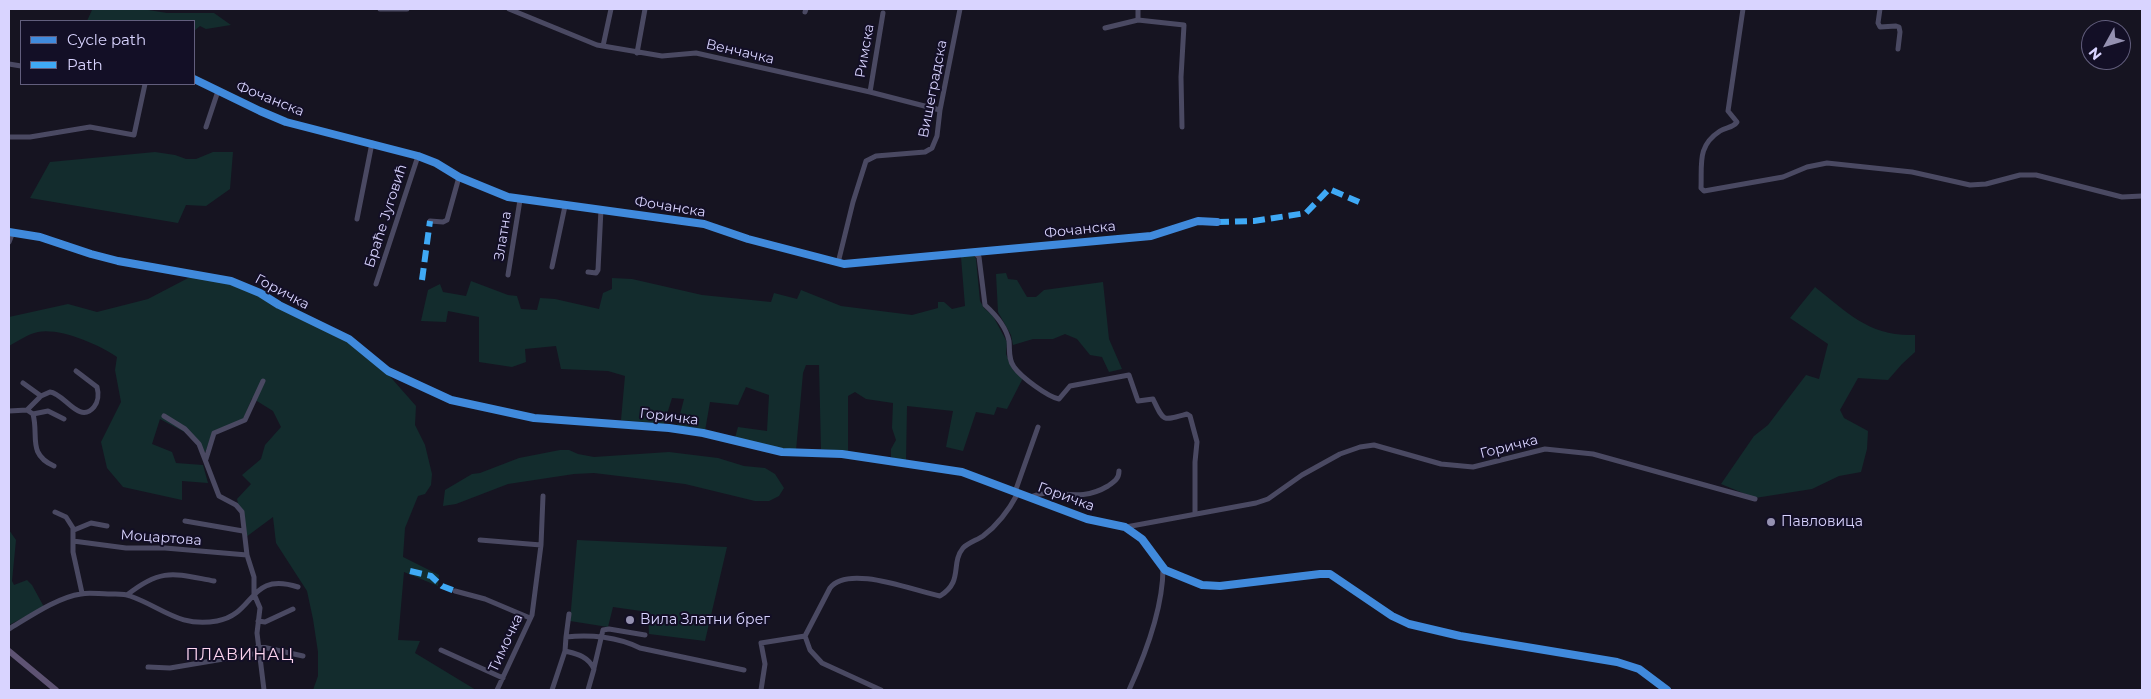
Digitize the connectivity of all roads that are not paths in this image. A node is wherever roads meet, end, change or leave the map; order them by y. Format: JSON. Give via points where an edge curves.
{"nodes":[{"id":1,"x":380,"y":9,"type":"edge"},
{"id":2,"x":407,"y":9,"type":"edge"},
{"id":3,"x":509,"y":9,"type":"edge"},
{"id":4,"x":611,"y":9,"type":"edge"},
{"id":5,"x":645,"y":9,"type":"edge"},
{"id":6,"x":960,"y":9,"type":"edge"},
{"id":7,"x":1138,"y":9,"type":"edge"},
{"id":8,"x":1743,"y":9,"type":"edge"},
{"id":9,"x":1880,"y":9,"type":"edge"},
{"id":10,"x":883,"y":13,"type":"dead end"},
{"id":11,"x":1138,"y":20,"type":"junction"},
{"id":12,"x":1105,"y":28,"type":"dead end"},
{"id":13,"x":602,"y":46,"type":"junction"},
{"id":14,"x":1898,"y":49,"type":"dead end"},
{"id":15,"x":637,"y":53,"type":"junction"},
{"id":16,"x":195,"y":80,"type":"edge"},
{"id":17,"x":146,"y":85,"type":"edge"},
{"id":18,"x":218,"y":91,"type":"junction"},
{"id":19,"x":870,"y":92,"type":"junction"},
{"id":20,"x":940,"y":110,"type":"junction"},
{"id":21,"x":206,"y":127,"type":"dead end"},
{"id":22,"x":1182,"y":127,"type":"dead end"},
{"id":23,"x":9,"y":137,"type":"edge"},
{"id":24,"x":372,"y":143,"type":"junction"},
{"id":25,"x":418,"y":156,"type":"junction"},
{"id":26,"x":459,"y":177,"type":"junction"},
{"id":27,"x":2142,"y":196,"type":"edge"},
{"id":28,"x":520,"y":200,"type":"junction"},
{"id":29,"x":565,"y":206,"type":"junction"},
{"id":30,"x":601,"y":209,"type":"junction"},
{"id":31,"x":357,"y":219,"type":"dead end"},
{"id":32,"x":430,"y":221,"type":"dead end"},
{"id":33,"x":1217,"y":222,"type":"dead end"},
{"id":34,"x":11,"y":232,"type":"edge"},
{"id":35,"x":9,"y":242,"type":"edge"},
{"id":36,"x":976,"y":253,"type":"junction"},
{"id":37,"x":838,"y":263,"type":"junction"},
{"id":38,"x":552,"y":267,"type":"dead end"},
{"id":39,"x":588,"y":272,"type":"dead end"},
{"id":40,"x":508,"y":275,"type":"dead end"},
{"id":41,"x":376,"y":284,"type":"dead end"},
{"id":42,"x":76,"y":371,"type":"dead end"},
{"id":43,"x":263,"y":381,"type":"dead end"},
{"id":44,"x":24,"y":383,"type":"dead end"},
{"id":45,"x":41,"y":396,"type":"junction"},
{"id":46,"x":27,"y":410,"type":"junction"},
{"id":47,"x":9,"y":411,"type":"edge"},
{"id":48,"x":33,"y":414,"type":"junction"},
{"id":49,"x":164,"y":416,"type":"dead end"},
{"id":50,"x":64,"y":418,"type":"dead end"},
{"id":51,"x":1038,"y":427,"type":"dead end"},
{"id":52,"x":206,"y":459,"type":"junction"},
{"id":53,"x":54,"y":466,"type":"dead end"},
{"id":54,"x":1119,"y":471,"type":"dead end"},
{"id":55,"x":1016,"y":493,"type":"junction"},
{"id":56,"x":543,"y":496,"type":"dead end"},
{"id":57,"x":1030,"y":497,"type":"junction"},
{"id":58,"x":1755,"y":499,"type":"dead end"},
{"id":59,"x":55,"y":512,"type":"dead end"},
{"id":60,"x":1195,"y":514,"type":"junction"},
{"id":61,"x":185,"y":522,"type":"dead end"},
{"id":62,"x":107,"y":526,"type":"dead end"},
{"id":63,"x":1125,"y":528,"type":"junction"},
{"id":64,"x":74,"y":530,"type":"junction"},
{"id":65,"x":243,"y":531,"type":"junction"},
{"id":66,"x":480,"y":540,"type":"dead end"},
{"id":67,"x":73,"y":541,"type":"junction"},
{"id":68,"x":541,"y":545,"type":"junction"},
{"id":69,"x":247,"y":555,"type":"junction"},
{"id":70,"x":1163,"y":568,"type":"junction"},
{"id":71,"x":214,"y":581,"type":"dead end"},
{"id":72,"x":298,"y":587,"type":"dead end"},
{"id":73,"x":456,"y":591,"type":"dead end"},
{"id":74,"x":82,"y":593,"type":"junction"},
{"id":75,"x":254,"y":594,"type":"junction"},
{"id":76,"x":127,"y":595,"type":"junction"},
{"id":77,"x":293,"y":609,"type":"dead end"},
{"id":78,"x":569,"y":614,"type":"dead end"},
{"id":79,"x":530,"y":618,"type":"junction"},
{"id":80,"x":258,"y":621,"type":"junction"},
{"id":81,"x":9,"y":629,"type":"edge"},
{"id":82,"x":645,"y":635,"type":"dead end"},
{"id":83,"x":805,"y":636,"type":"junction"},
{"id":84,"x":566,"y":637,"type":"junction"},
{"id":85,"x":601,"y":637,"type":"junction"},
{"id":86,"x":258,"y":646,"type":"junction"},
{"id":87,"x":441,"y":650,"type":"dead end"},
{"id":88,"x":9,"y":651,"type":"edge"},
{"id":89,"x":565,"y":651,"type":"junction"},
{"id":90,"x":259,"y":653,"type":"junction"},
{"id":91,"x":302,"y":656,"type":"dead end"},
{"id":92,"x":148,"y":666,"type":"dead end"},
{"id":93,"x":594,"y":669,"type":"junction"},
{"id":94,"x":744,"y":670,"type":"dead end"},
{"id":95,"x":503,"y":678,"type":"junction"},
{"id":96,"x":56,"y":690,"type":"edge"},
{"id":97,"x":264,"y":690,"type":"edge"},
{"id":98,"x":497,"y":690,"type":"edge"},
{"id":99,"x":552,"y":690,"type":"edge"},
{"id":100,"x":588,"y":690,"type":"edge"},
{"id":101,"x":762,"y":690,"type":"edge"},
{"id":102,"x":881,"y":690,"type":"edge"},
{"id":103,"x":1129,"y":690,"type":"edge"},
{"id":104,"x":1667,"y":690,"type":"edge"}],
"edges":[{"from":1,"to":2,"type":"street"},
{"from":3,"to":13,"type":"street","name":"Венчачка"},
{"from":4,"to":13,"type":"street"},
{"from":5,"to":15,"type":"street"},
{"from":6,"to":20,"type":"street","name":"Вишеградска"},
{"from":7,"to":11,"type":"street"},
{"from":8,"to":27,"type":"street","via":[[1728,112],[1738,122],[1705,144],[1701,188],[1704,191],[1783,177],[1827,163],[1912,172],[1970,185],[2036,175],[2122,197]]},
{"from":9,"to":14,"type":"street","via":[[1880,27],[1899,27]]},
{"from":10,"to":19,"type":"street","name":"Римска"},
{"from":11,"to":12,"type":"street"},
{"from":11,"to":22,"type":"street","via":[[1184,25]]},
{"from":13,"to":15,"type":"street","name":"Венчачка"},
{"from":15,"to":19,"type":"street","name":"Венчачка","via":[[662,56],[696,53]]},
{"from":16,"to":18,"type":"street","name":"Фочанска"},
{"from":17,"to":23,"type":"street","via":[[134,135],[90,128]]},
{"from":18,"to":21,"type":"street"},
{"from":18,"to":24,"type":"street","name":"Фочанска","via":[[286,122]]},
{"from":19,"to":20,"type":"street","name":"Венчачка"},
{"from":20,"to":37,"type":"street","name":"Вишеградска","via":[[937,136],[930,150],[876,156],[866,161]]},
{"from":24,"to":25,"type":"street","name":"Фочанска"},
{"from":24,"to":31,"type":"street"},
{"from":25,"to":26,"type":"street","name":"Фочанска"},
{"from":25,"to":41,"type":"street","name":"Браће Југовић"},
{"from":26,"to":28,"type":"street","name":"Фочанска"},
{"from":26,"to":32,"type":"street","via":[[447,220]]},
{"from":28,"to":29,"type":"street","name":"Фочанска"},
{"from":28,"to":40,"type":"street","name":"Златна"},
{"from":29,"to":30,"type":"street","name":"Фочанска"},
{"from":29,"to":38,"type":"street"},
{"from":30,"to":37,"type":"street","name":"Фочанска","via":[[704,224]]},
{"from":30,"to":39,"type":"street","via":[[598,270],[596,273]]},
{"from":33,"to":36,"type":"street","name":"Фочанска","via":[[1198,221],[1150,236]]},
{"from":34,"to":35,"type":"street"},
{"from":34,"to":55,"type":"street","name":"Горичка","via":[[40,237],[109,259],[231,281],[349,339],[385,370],[451,400],[534,418],[662,427],[782,452],[842,454],[962,472]]},
{"from":36,"to":37,"type":"street","name":"Фочанска","via":[[862,264]]},
{"from":36,"to":60,"type":"street","via":[[985,306],[1004,328],[1009,342],[1008,353],[1015,368],[1034,385],[1059,399],[1070,386],[1129,375],[1138,401],[1153,399],[1158,414],[1165,418],[1190,416],[1197,442]]},
{"from":42,"to":45,"type":"street","via":[[97,388],[97,400],[92,409],[77,411],[54,392]]},
{"from":43,"to":52,"type":"street","via":[[246,419],[214,433]]},
{"from":44,"to":45,"type":"street"},
{"from":45,"to":46,"type":"street"},
{"from":46,"to":47,"type":"street"},
{"from":46,"to":48,"type":"street"},
{"from":48,"to":50,"type":"street","via":[[48,411]]},
{"from":48,"to":53,"type":"street","via":[[35,447]]},
{"from":49,"to":52,"type":"street","via":[[192,434]]},
{"from":51,"to":55,"type":"street","name":"Горичка"},
{"from":52,"to":65,"type":"street","via":[[218,494],[242,512]]},
{"from":54,"to":57,"type":"street","name":"Горичка","via":[[1115,482],[1090,494],[1045,493]]},
{"from":55,"to":57,"type":"street","name":"Горичка"},
{"from":55,"to":83,"type":"street","name":"Горичка","via":[[1004,516],[962,550],[954,580],[940,596],[859,578],[842,579],[830,588]]},
{"from":56,"to":68,"type":"street","name":"Тимочка"},
{"from":57,"to":63,"type":"street","name":"Горичка","via":[[1087,519]]},
{"from":58,"to":60,"type":"street","name":"Горичка","via":[[1593,454],[1545,449],[1473,467],[1441,464],[1374,445],[1353,449],[1302,475],[1268,499]]},
{"from":59,"to":64,"type":"street","via":[[66,516]]},
{"from":60,"to":63,"type":"street","name":"Горичка"},
{"from":61,"to":65,"type":"street"},
{"from":62,"to":64,"type":"street","via":[[91,523]]},
{"from":63,"to":70,"type":"street","name":"Горичка","via":[[1142,539]]},
{"from":64,"to":67,"type":"street"},
{"from":65,"to":69,"type":"street"},
{"from":66,"to":68,"type":"street"},
{"from":67,"to":69,"type":"street","name":"Моцартова","via":[[126,548]]},
{"from":67,"to":74,"type":"street"},
{"from":68,"to":79,"type":"street","name":"Тимочка"},
{"from":69,"to":75,"type":"street","via":[[254,576]]},
{"from":70,"to":103,"type":"street","via":[[1157,612]]},
{"from":70,"to":104,"type":"street","name":"Горичка","via":[[1188,580],[1213,586],[1330,574],[1409,624],[1552,653],[1617,662],[1639,670]]},
{"from":71,"to":76,"type":"street","via":[[167,574]]},
{"from":72,"to":75,"type":"street","via":[[278,582]]},
{"from":73,"to":79,"type":"street"},
{"from":74,"to":76,"type":"street"},
{"from":74,"to":81,"type":"street","via":[[67,597]]},
{"from":75,"to":76,"type":"street","via":[[226,618],[202,622],[178,619]]},
{"from":75,"to":80,"type":"street","via":[[260,608]]},
{"from":77,"to":80,"type":"street","via":[[265,622]]},
{"from":78,"to":84,"type":"street"},
{"from":79,"to":95,"type":"street","name":"Тимочка"},
{"from":80,"to":86,"type":"street"},
{"from":82,"to":85,"type":"street","via":[[604,629]]},
{"from":83,"to":101,"type":"street","via":[[761,643],[765,664]]},
{"from":83,"to":102,"type":"street","via":[[810,650],[822,663]]},
{"from":84,"to":85,"type":"street"},
{"from":84,"to":89,"type":"street"},
{"from":85,"to":93,"type":"street"},
{"from":85,"to":94,"type":"street"},
{"from":86,"to":90,"type":"street"},
{"from":86,"to":91,"type":"street"},
{"from":87,"to":95,"type":"street"},
{"from":88,"to":96,"type":"main road"},
{"from":89,"to":93,"type":"street","via":[[582,655]]},
{"from":89,"to":99,"type":"street"},
{"from":90,"to":92,"type":"street","via":[[170,668]]},
{"from":90,"to":97,"type":"street"},
{"from":93,"to":100,"type":"street"},
{"from":95,"to":98,"type":"street","name":"Тимочка"}]}
